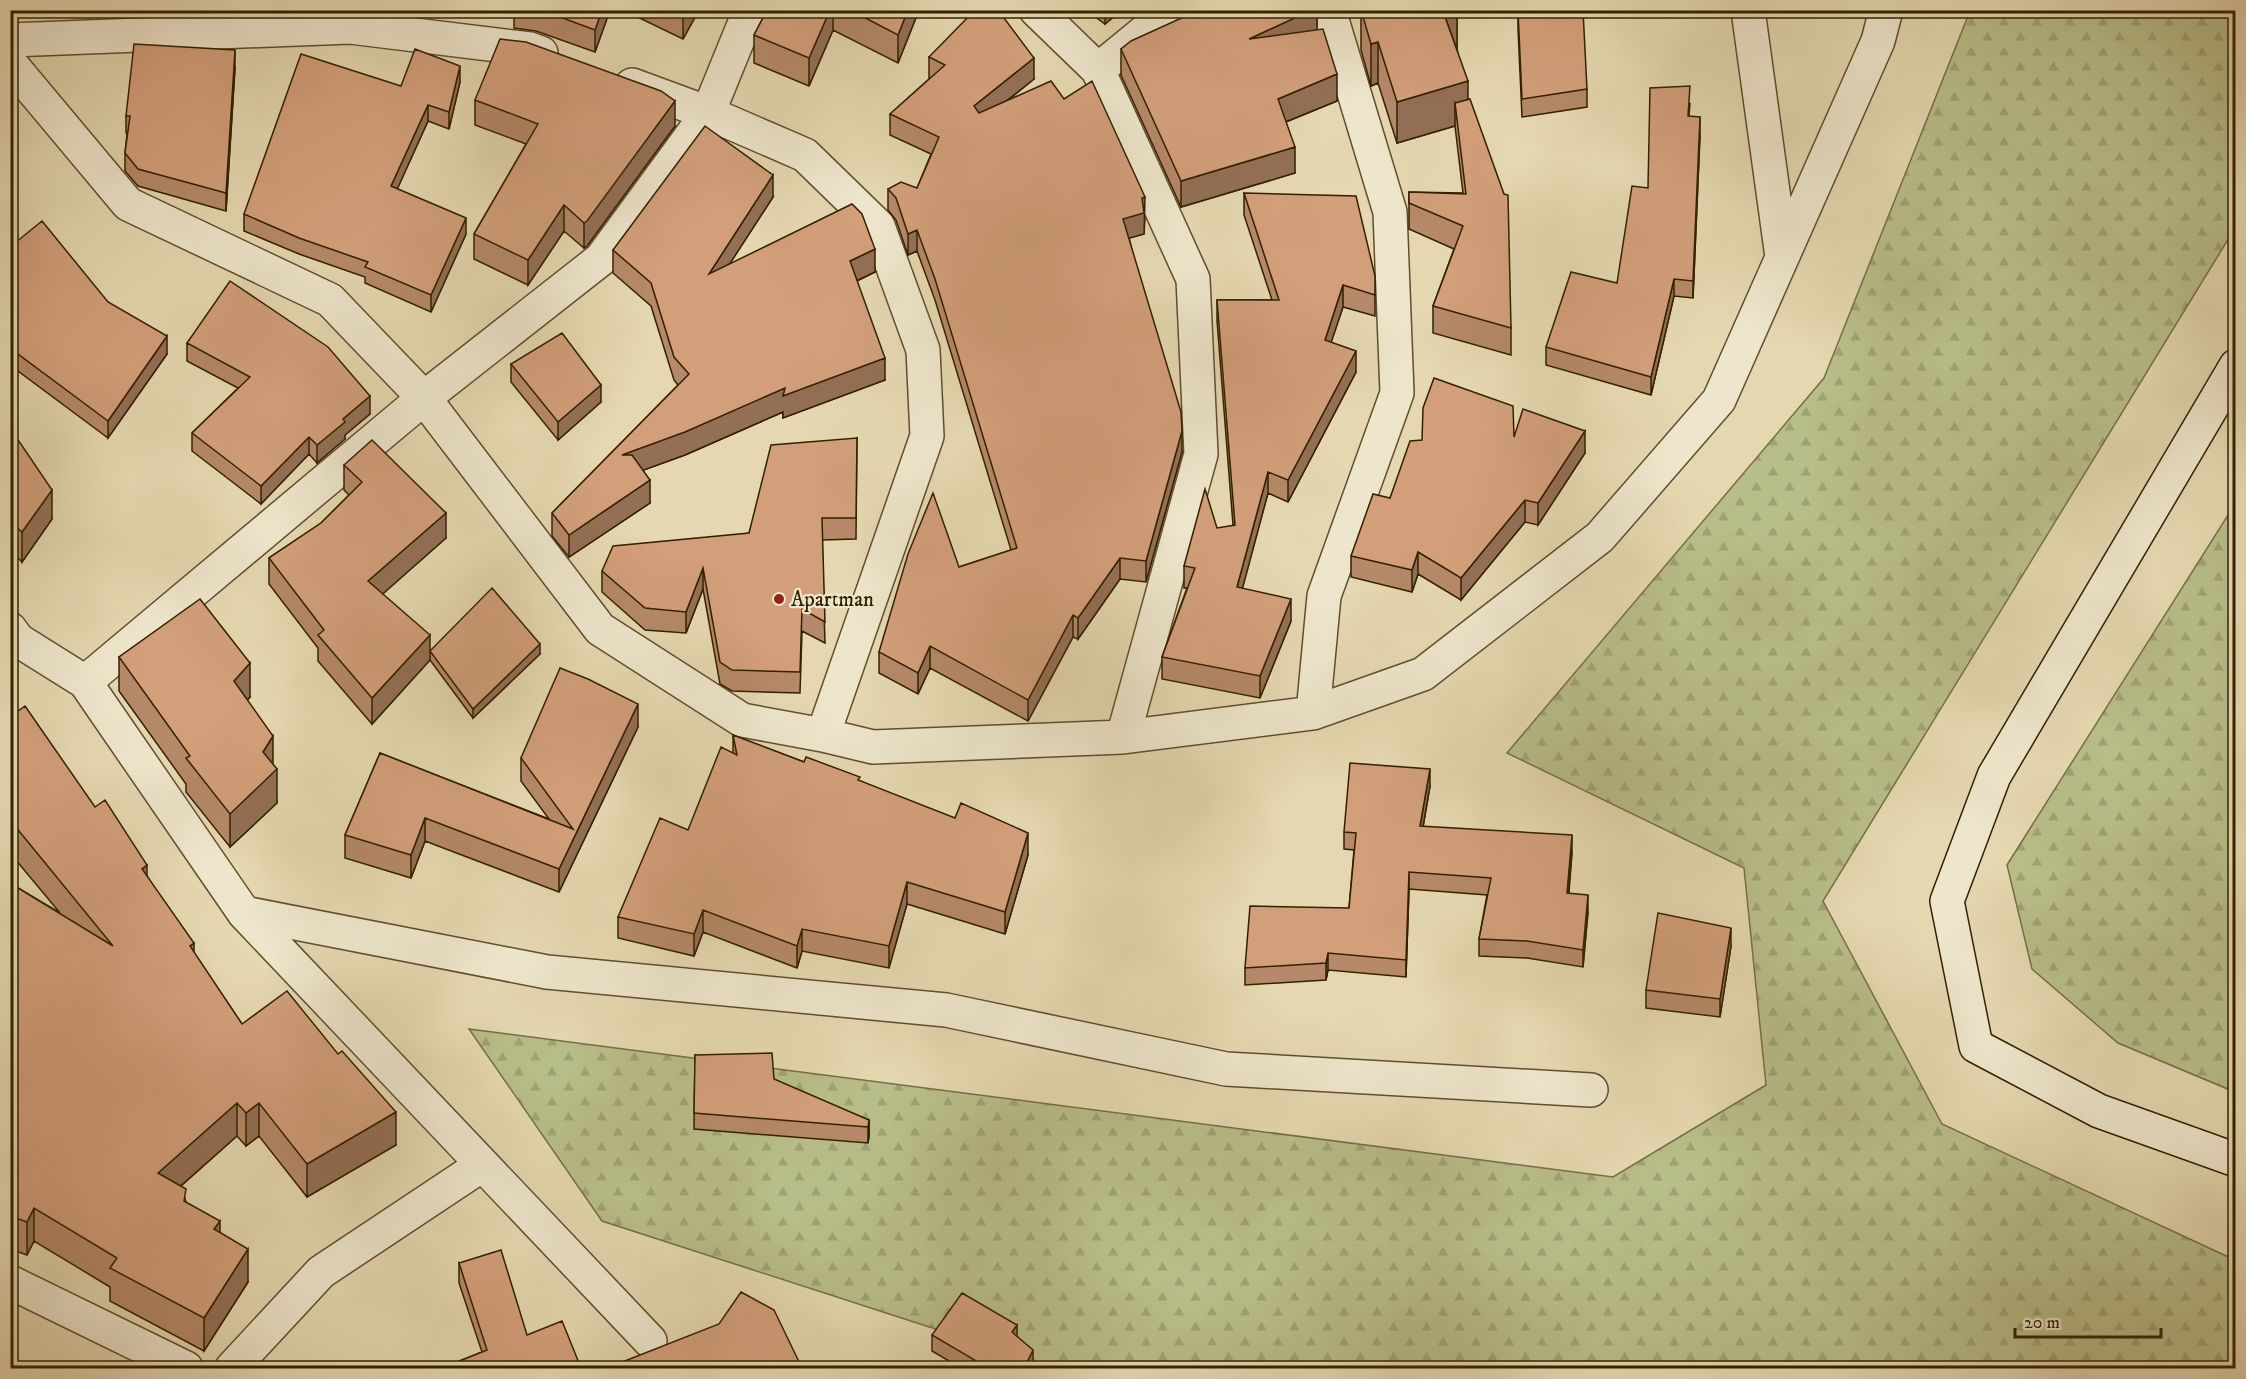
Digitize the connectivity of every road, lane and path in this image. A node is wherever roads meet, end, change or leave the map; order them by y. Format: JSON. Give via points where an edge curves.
{"nodes":[{"id":1,"x":750,"y":10,"type":"edge"},
{"id":2,"x":1036,"y":10,"type":"edge"},
{"id":3,"x":1171,"y":10,"type":"edge"},
{"id":4,"x":1329,"y":10,"type":"edge"},
{"id":5,"x":1748,"y":10,"type":"edge"},
{"id":6,"x":1886,"y":10,"type":"edge"},
{"id":7,"x":10,"y":40,"type":"edge"},
{"id":8,"x":564,"y":61,"type":"edge"},
{"id":9,"x":10,"y":63,"type":"edge"},
{"id":10,"x":1098,"y":70,"type":"junction"},
{"id":11,"x":608,"y":77,"type":"edge"},
{"id":12,"x":708,"y":113,"type":"junction"},
{"id":13,"x":1782,"y":257,"type":"junction"},
{"id":14,"x":2235,"y":366,"type":"edge"},
{"id":15,"x":424,"y":398,"type":"junction"},
{"id":16,"x":13,"y":638,"type":"edge"},
{"id":17,"x":84,"y":682,"type":"junction"},
{"id":18,"x":1312,"y":713,"type":"junction"},
{"id":19,"x":823,"y":735,"type":"junction"},
{"id":20,"x":1123,"y":736,"type":"junction"},
{"id":21,"x":244,"y":913,"type":"junction"},
{"id":22,"x":1591,"y":1090,"type":"dead end"},
{"id":23,"x":2235,"y":1160,"type":"edge"},
{"id":24,"x":482,"y":1165,"type":"junction"},
{"id":25,"x":10,"y":1282,"type":"edge"},
{"id":26,"x":650,"y":1341,"type":"dead end"},
{"id":27,"x":186,"y":1368,"type":"edge"},
{"id":28,"x":232,"y":1368,"type":"edge"}],
"edges":[{"from":1,"to":12,"type":"street"},
{"from":2,"to":10,"type":"street"},
{"from":3,"to":10,"type":"street"},
{"from":4,"to":18,"type":"street","via":[[1390,212],[1397,393],[1324,596]]},
{"from":5,"to":13,"type":"street"},
{"from":6,"to":13,"type":"street","via":[[1878,42]]},
{"from":7,"to":8,"type":"street","via":[[350,27],[531,49]]},
{"from":9,"to":15,"type":"street","via":[[128,204],[330,300]]},
{"from":10,"to":20,"type":"street","via":[[1193,279],[1201,454]]},
{"from":11,"to":12,"type":"street"},
{"from":12,"to":15,"type":"street","via":[[601,259]]},
{"from":12,"to":19,"type":"street","via":[[805,155],[878,225],[923,350],[927,436]]},
{"from":13,"to":18,"type":"street","via":[[1719,400],[1600,537],[1423,674]]},
{"from":14,"to":23,"type":"street","via":[[1994,776],[1947,901],[1976,1046],[2099,1111]]},
{"from":15,"to":17,"type":"street"},
{"from":15,"to":19,"type":"street","via":[[600,629],[742,720]]},
{"from":16,"to":17,"type":"street"},
{"from":17,"to":21,"type":"street"},
{"from":18,"to":20,"type":"street"},
{"from":19,"to":20,"type":"street","via":[[873,747]]},
{"from":21,"to":22,"type":"street","via":[[547,972],[946,1010],[1226,1070]]},
{"from":21,"to":24,"type":"street"},
{"from":24,"to":26,"type":"street"},
{"from":24,"to":28,"type":"street","via":[[321,1272]]},
{"from":25,"to":27,"type":"street"}]}
